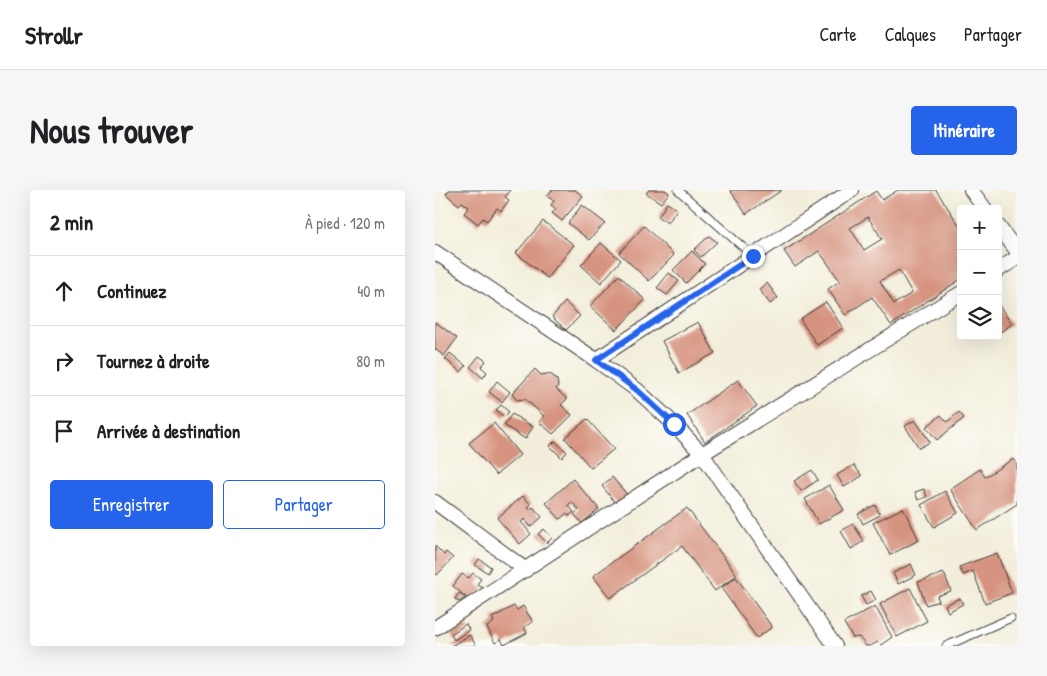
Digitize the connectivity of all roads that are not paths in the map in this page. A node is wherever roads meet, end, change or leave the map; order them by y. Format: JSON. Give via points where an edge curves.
{"nodes":[{"id":1,"x":678,"y":190,"type":"edge"},
{"id":2,"x":852,"y":190,"type":"edge"},
{"id":3,"x":971,"y":190,"type":"edge"},
{"id":4,"x":982,"y":205,"type":"edge"},
{"id":5,"x":1002,"y":231,"type":"edge"},
{"id":6,"x":1017,"y":251,"type":"edge"},
{"id":7,"x":435,"y":252,"type":"edge"},
{"id":8,"x":753,"y":256,"type":"junction"},
{"id":9,"x":1017,"y":258,"type":"edge"},
{"id":10,"x":1002,"y":267,"type":"edge"},
{"id":11,"x":958,"y":295,"type":"edge"},
{"id":12,"x":596,"y":360,"type":"junction"},
{"id":13,"x":702,"y":454,"type":"junction"},
{"id":14,"x":435,"y":502,"type":"edge"},
{"id":15,"x":526,"y":570,"type":"junction"},
{"id":16,"x":1011,"y":618,"type":"dead end"},
{"id":17,"x":435,"y":628,"type":"edge"},
{"id":18,"x":835,"y":646,"type":"edge"},
{"id":19,"x":946,"y":646,"type":"edge"}],
"edges":[{"from":1,"to":8,"type":"lane"},
{"from":2,"to":8,"type":"street"},
{"from":3,"to":4,"type":"street"},
{"from":5,"to":6,"type":"street"},
{"from":7,"to":12,"type":"street"},
{"from":8,"to":12,"type":"street"},
{"from":9,"to":10,"type":"street"},
{"from":11,"to":13,"type":"street"},
{"from":12,"to":13,"type":"street","via":[[637,390]]},
{"from":13,"to":15,"type":"street"},
{"from":13,"to":18,"type":"street"},
{"from":14,"to":15,"type":"street"},
{"from":15,"to":17,"type":"street"},
{"from":16,"to":19,"type":"lane"}]}
